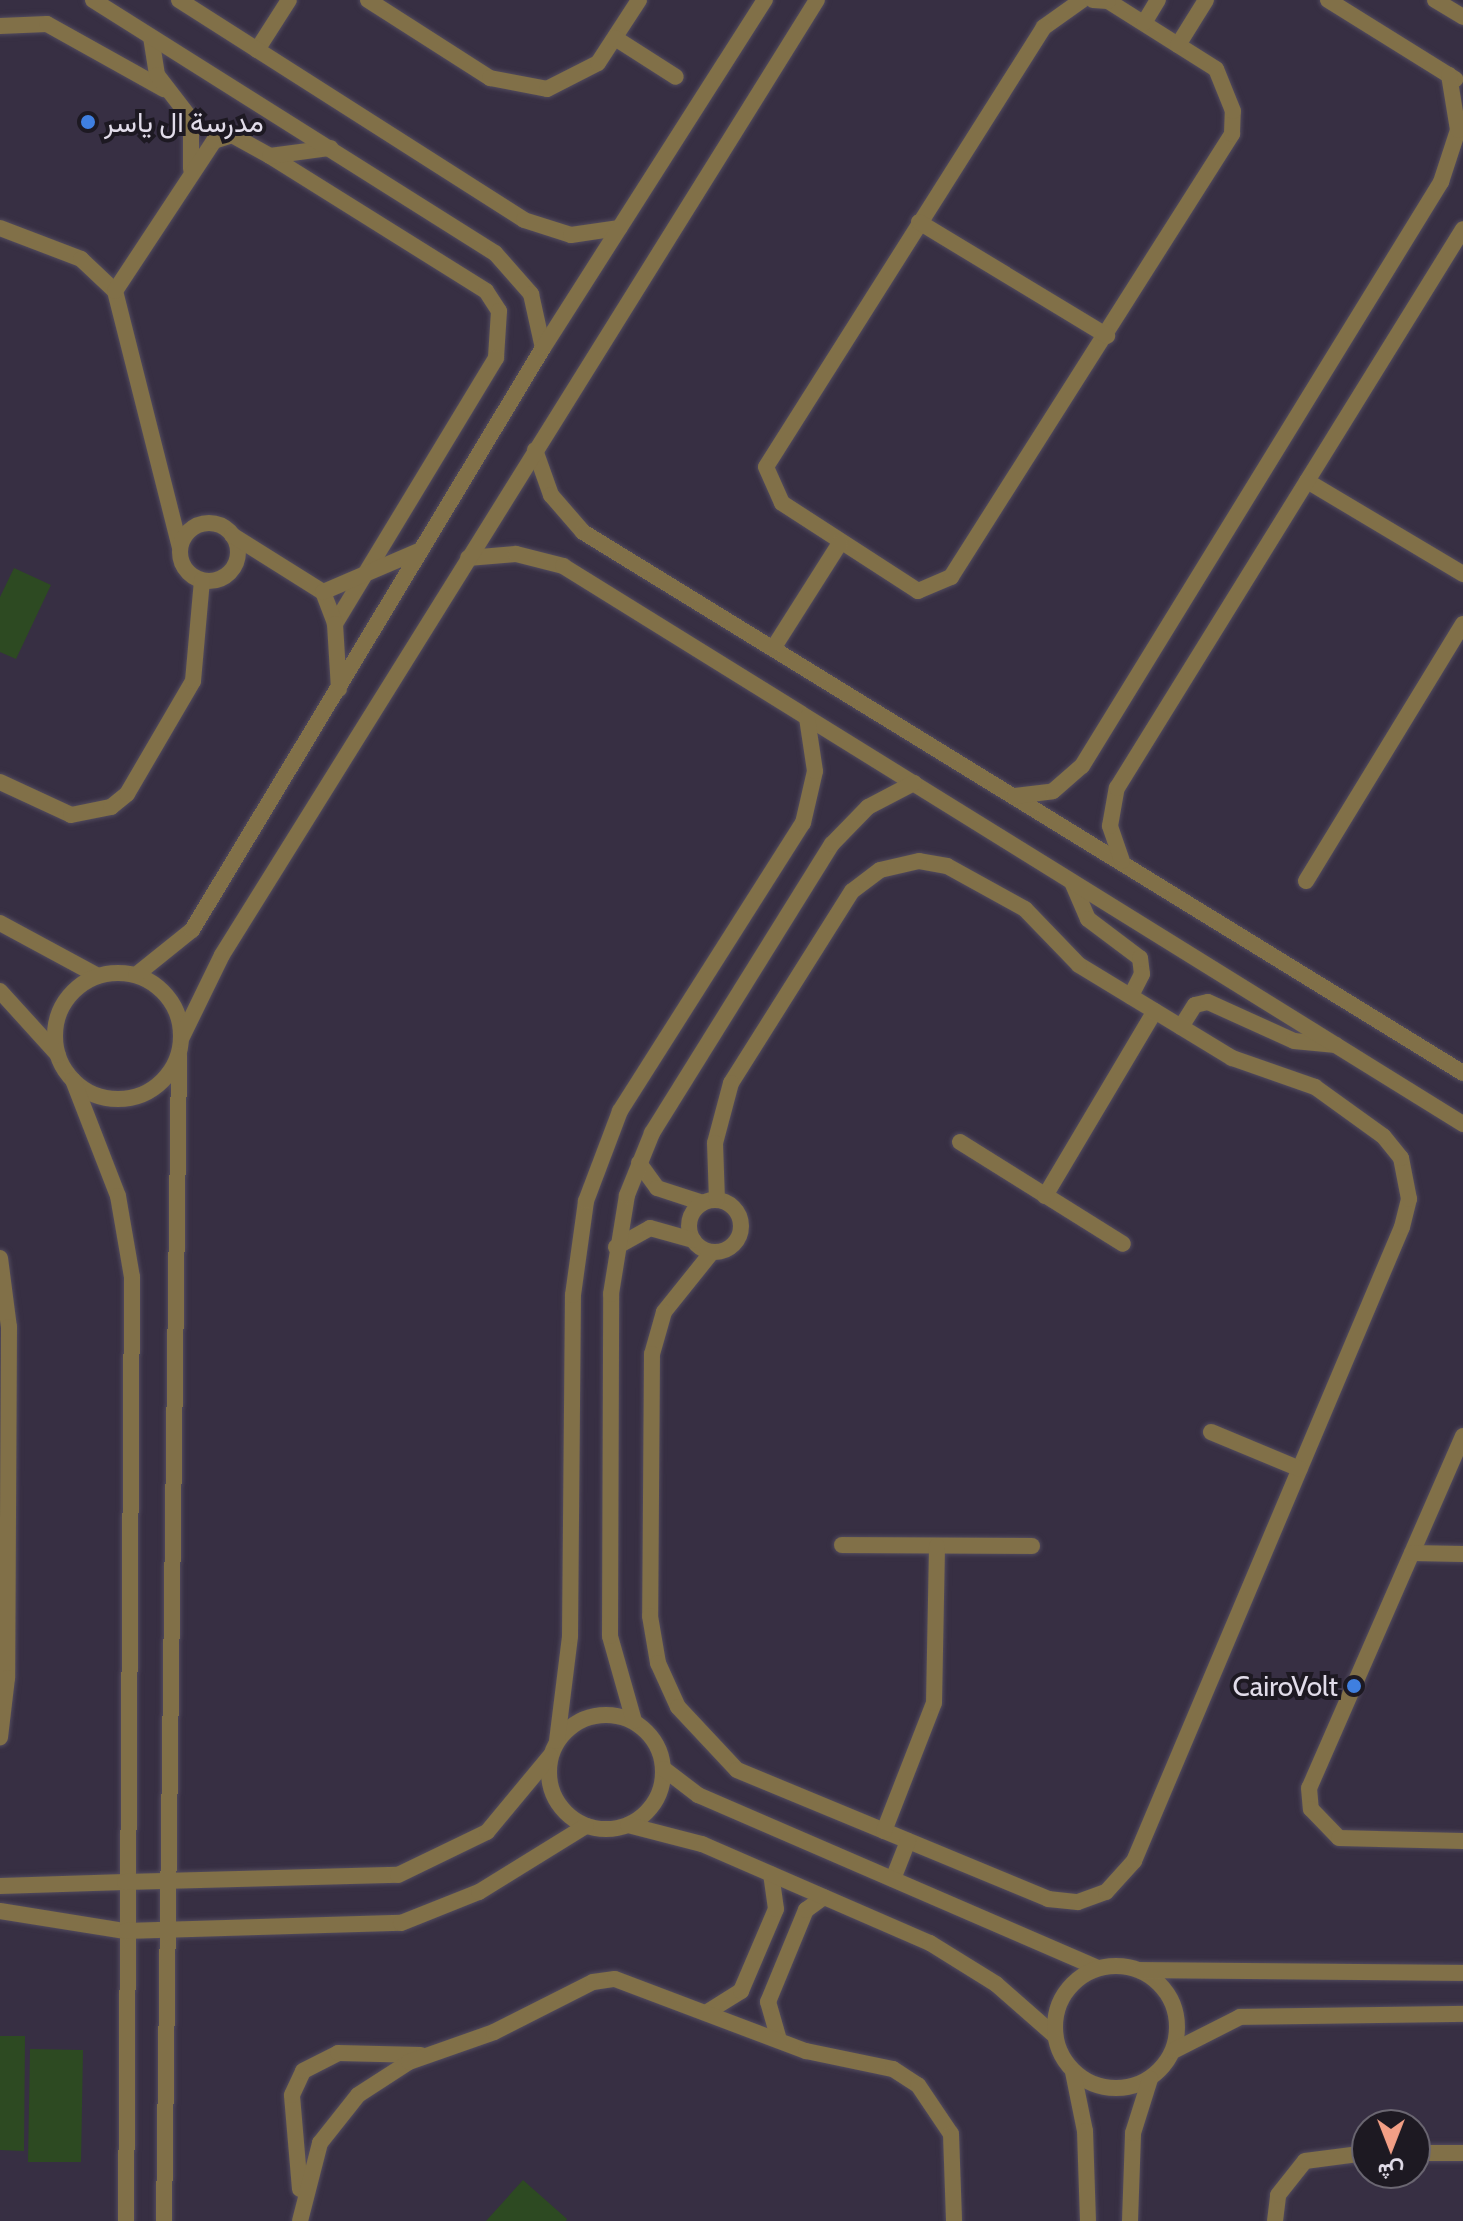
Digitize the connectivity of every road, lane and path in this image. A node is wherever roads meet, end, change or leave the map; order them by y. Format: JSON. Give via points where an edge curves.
{"nodes":[{"id":1,"x":93,"y":0,"type":"edge"},
{"id":2,"x":179,"y":0,"type":"edge"},
{"id":3,"x":289,"y":0,"type":"edge"},
{"id":4,"x":368,"y":0,"type":"edge"},
{"id":5,"x":639,"y":0,"type":"edge"},
{"id":6,"x":765,"y":0,"type":"edge"},
{"id":7,"x":817,"y":0,"type":"edge"},
{"id":8,"x":1082,"y":0,"type":"edge"},
{"id":9,"x":1093,"y":0,"type":"edge"},
{"id":10,"x":1158,"y":0,"type":"edge"},
{"id":11,"x":1206,"y":0,"type":"edge"},
{"id":12,"x":1328,"y":0,"type":"edge"},
{"id":13,"x":1435,"y":0,"type":"edge"},
{"id":14,"x":1463,"y":17,"type":"edge"},
{"id":15,"x":1144,"y":23,"type":"junction"},
{"id":16,"x":0,"y":26,"type":"edge"},
{"id":17,"x":151,"y":37,"type":"junction"},
{"id":18,"x":615,"y":38,"type":"junction"},
{"id":19,"x":1178,"y":45,"type":"junction"},
{"id":20,"x":257,"y":50,"type":"junction"},
{"id":21,"x":676,"y":77,"type":"dead end"},
{"id":22,"x":1456,"y":80,"type":"edge"},
{"id":23,"x":164,"y":89,"type":"junction"},
{"id":24,"x":191,"y":139,"type":"junction"},
{"id":25,"x":330,"y":148,"type":"junction"},
{"id":26,"x":208,"y":149,"type":"junction"},
{"id":27,"x":270,"y":156,"type":"junction"},
{"id":28,"x":191,"y":169,"type":"junction"},
{"id":29,"x":919,"y":222,"type":"junction"},
{"id":30,"x":0,"y":228,"type":"edge"},
{"id":31,"x":619,"y":228,"type":"junction"},
{"id":32,"x":1463,"y":229,"type":"edge"},
{"id":33,"x":115,"y":291,"type":"junction"},
{"id":34,"x":1107,"y":336,"type":"junction"},
{"id":35,"x":543,"y":348,"type":"junction"},
{"id":36,"x":535,"y":450,"type":"junction"},
{"id":37,"x":1307,"y":481,"type":"junction"},
{"id":38,"x":232,"y":535,"type":"junction"},
{"id":39,"x":840,"y":543,"type":"junction"},
{"id":40,"x":180,"y":548,"type":"junction"},
{"id":41,"x":421,"y":550,"type":"junction"},
{"id":42,"x":468,"y":558,"type":"junction"},
{"id":43,"x":1463,"y":574,"type":"edge"},
{"id":44,"x":359,"y":579,"type":"junction"},
{"id":45,"x":202,"y":580,"type":"junction"},
{"id":46,"x":323,"y":592,"type":"junction"},
{"id":47,"x":335,"y":624,"type":"junction"},
{"id":48,"x":1463,"y":624,"type":"edge"},
{"id":49,"x":774,"y":647,"type":"junction"},
{"id":50,"x":339,"y":690,"type":"junction"},
{"id":51,"x":807,"y":718,"type":"junction"},
{"id":52,"x":0,"y":782,"type":"edge"},
{"id":53,"x":914,"y":783,"type":"junction"},
{"id":54,"x":1015,"y":796,"type":"junction"},
{"id":55,"x":1123,"y":862,"type":"junction"},
{"id":56,"x":1306,"y":881,"type":"dead end"},
{"id":57,"x":1072,"y":882,"type":"junction"},
{"id":58,"x":0,"y":923,"type":"edge"},
{"id":59,"x":136,"y":975,"type":"junction"},
{"id":60,"x":98,"y":976,"type":"junction"},
{"id":61,"x":0,"y":991,"type":"edge"},
{"id":62,"x":1131,"y":996,"type":"junction"},
{"id":63,"x":1155,"y":1011,"type":"junction"},
{"id":64,"x":1181,"y":1027,"type":"junction"},
{"id":65,"x":182,"y":1037,"type":"junction"},
{"id":66,"x":1336,"y":1045,"type":"junction"},
{"id":67,"x":179,"y":1055,"type":"junction"},
{"id":68,"x":58,"y":1056,"type":"junction"},
{"id":69,"x":1463,"y":1073,"type":"edge"},
{"id":70,"x":73,"y":1080,"type":"junction"},
{"id":71,"x":1463,"y":1124,"type":"edge"},
{"id":72,"x":960,"y":1142,"type":"dead end"},
{"id":73,"x":639,"y":1163,"type":"junction"},
{"id":74,"x":1045,"y":1196,"type":"junction"},
{"id":75,"x":710,"y":1201,"type":"junction"},
{"id":76,"x":693,"y":1240,"type":"junction"},
{"id":77,"x":1123,"y":1244,"type":"dead end"},
{"id":78,"x":616,"y":1247,"type":"junction"},
{"id":79,"x":712,"y":1252,"type":"junction"},
{"id":80,"x":0,"y":1258,"type":"edge"},
{"id":81,"x":1211,"y":1432,"type":"dead end"},
{"id":82,"x":1463,"y":1436,"type":"edge"},
{"id":83,"x":4,"y":1446,"type":"edge"},
{"id":84,"x":1300,"y":1469,"type":"junction"},
{"id":85,"x":842,"y":1545,"type":"dead end"},
{"id":86,"x":937,"y":1546,"type":"junction"},
{"id":87,"x":1032,"y":1546,"type":"dead end"},
{"id":88,"x":4,"y":1551,"type":"edge"},
{"id":89,"x":1412,"y":1553,"type":"junction"},
{"id":90,"x":1463,"y":1554,"type":"edge"},
{"id":91,"x":634,"y":1721,"type":"junction"},
{"id":92,"x":0,"y":1738,"type":"edge"},
{"id":93,"x":553,"y":1749,"type":"junction"},
{"id":94,"x":664,"y":1769,"type":"junction"},
{"id":95,"x":628,"y":1825,"type":"junction"},
{"id":96,"x":586,"y":1826,"type":"junction"},
{"id":97,"x":884,"y":1831,"type":"junction"},
{"id":98,"x":908,"y":1841,"type":"junction"},
{"id":99,"x":1463,"y":1841,"type":"edge"},
{"id":100,"x":771,"y":1874,"type":"junction"},
{"id":101,"x":893,"y":1879,"type":"junction"},
{"id":102,"x":125,"y":1882,"type":"junction"},
{"id":103,"x":167,"y":1882,"type":"junction"},
{"id":104,"x":0,"y":1886,"type":"edge"},
{"id":105,"x":824,"y":1897,"type":"junction"},
{"id":106,"x":0,"y":1911,"type":"edge"},
{"id":107,"x":167,"y":1930,"type":"junction"},
{"id":108,"x":125,"y":1931,"type":"junction"},
{"id":109,"x":1098,"y":1968,"type":"junction"},
{"id":110,"x":1140,"y":1970,"type":"junction"},
{"id":111,"x":1463,"y":1973,"type":"edge"},
{"id":112,"x":709,"y":2011,"type":"junction"},
{"id":113,"x":1463,"y":2014,"type":"edge"},
{"id":114,"x":1054,"y":2035,"type":"junction"},
{"id":115,"x":779,"y":2040,"type":"junction"},
{"id":116,"x":1173,"y":2051,"type":"junction"},
{"id":117,"x":431,"y":2056,"type":"junction"},
{"id":118,"x":1073,"y":2072,"type":"junction"},
{"id":119,"x":1150,"y":2079,"type":"junction"},
{"id":120,"x":1431,"y":2153,"type":"edge"},
{"id":121,"x":1463,"y":2153,"type":"edge"},
{"id":122,"x":1351,"y":2155,"type":"edge"},
{"id":123,"x":301,"y":2201,"type":"junction"},
{"id":124,"x":126,"y":2221,"type":"edge"},
{"id":125,"x":164,"y":2221,"type":"edge"},
{"id":126,"x":300,"y":2221,"type":"edge"},
{"id":127,"x":954,"y":2221,"type":"edge"},
{"id":128,"x":1088,"y":2221,"type":"edge"},
{"id":129,"x":1130,"y":2221,"type":"edge"},
{"id":130,"x":1275,"y":2221,"type":"edge"}],
"edges":[{"from":1,"to":17,"type":"street"},
{"from":2,"to":20,"type":"street"},
{"from":3,"to":20,"type":"street"},
{"from":4,"to":18,"type":"street","via":[[518,88],[575,81]]},
{"from":5,"to":18,"type":"street"},
{"from":6,"to":31,"type":"street"},
{"from":7,"to":36,"type":"street"},
{"from":8,"to":29,"type":"street","via":[[1044,27]]},
{"from":9,"to":15,"type":"street"},
{"from":10,"to":15,"type":"street"},
{"from":11,"to":19,"type":"street"},
{"from":12,"to":22,"type":"street"},
{"from":13,"to":14,"type":"street"},
{"from":15,"to":19,"type":"street"},
{"from":16,"to":23,"type":"street","via":[[47,24]]},
{"from":17,"to":23,"type":"street"},
{"from":17,"to":25,"type":"street"},
{"from":18,"to":21,"type":"street"},
{"from":19,"to":34,"type":"street","via":[[1216,69],[1233,111],[1232,134]]},
{"from":20,"to":31,"type":"street","via":[[524,220],[571,235]]},
{"from":22,"to":54,"type":"street","via":[[1458,130],[1441,182],[1082,766],[1053,791]]},
{"from":23,"to":24,"type":"street","via":[[185,105]]},
{"from":24,"to":26,"type":"street"},
{"from":24,"to":28,"type":"street"},
{"from":25,"to":27,"type":"street"},
{"from":25,"to":35,"type":"street","via":[[516,271],[541,320]]},
{"from":26,"to":27,"type":"street","via":[[232,135]]},
{"from":26,"to":28,"type":"street"},
{"from":27,"to":44,"type":"street","via":[[486,291],[499,311],[496,358]]},
{"from":28,"to":33,"type":"street"},
{"from":29,"to":34,"type":"street"},
{"from":29,"to":39,"type":"street","via":[[766,467],[782,503]]},
{"from":30,"to":33,"type":"street","via":[[81,259]]},
{"from":31,"to":35,"type":"street"},
{"from":32,"to":37,"type":"street"},
{"from":33,"to":40,"type":"street"},
{"from":34,"to":39,"type":"street","via":[[937,589],[901,583]]},
{"from":35,"to":41,"type":"street"},
{"from":36,"to":42,"type":"street"},
{"from":36,"to":49,"type":"street","via":[[551,495],[583,532]]},
{"from":37,"to":43,"type":"street"},
{"from":37,"to":55,"type":"street","via":[[1117,788],[1110,826]]},
{"from":38,"to":40,"type":"street","via":[[207,523],[189,531]]},
{"from":38,"to":45,"type":"street","via":[[235,564],[222,578]]},
{"from":38,"to":46,"type":"street"},
{"from":39,"to":49,"type":"street"},
{"from":40,"to":45,"type":"street","via":[[185,568]]},
{"from":41,"to":44,"type":"street"},
{"from":41,"to":50,"type":"street"},
{"from":42,"to":51,"type":"street","via":[[516,554],[563,566]]},
{"from":42,"to":65,"type":"street","via":[[222,955]]},
{"from":44,"to":46,"type":"street"},
{"from":44,"to":47,"type":"street"},
{"from":45,"to":52,"type":"street","via":[[193,681],[127,794],[111,807],[71,815]]},
{"from":46,"to":47,"type":"street"},
{"from":47,"to":50,"type":"street"},
{"from":48,"to":56,"type":"street"},
{"from":49,"to":54,"type":"street"},
{"from":50,"to":59,"type":"street","via":[[192,930]]},
{"from":51,"to":53,"type":"street"},
{"from":51,"to":93,"type":"street","via":[[815,771],[803,823],[620,1111],[586,1201],[573,1295],[570,1636]]},
{"from":53,"to":57,"type":"street"},
{"from":53,"to":73,"type":"street","via":[[868,807],[832,844]]},
{"from":54,"to":55,"type":"street"},
{"from":55,"to":69,"type":"street"},
{"from":57,"to":62,"type":"street","via":[[1088,919],[1140,958],[1142,974]]},
{"from":57,"to":66,"type":"street"},
{"from":58,"to":60,"type":"street"},
{"from":59,"to":60,"type":"street"},
{"from":59,"to":65,"type":"street","via":[[170,998]]},
{"from":60,"to":68,"type":"street","via":[[66,999],[58,1017]]},
{"from":61,"to":68,"type":"street"},
{"from":62,"to":63,"type":"street"},
{"from":62,"to":75,"type":"street","via":[[1069,957],[1025,909],[960,872],[919,861],[880,870],[852,891],[731,1083],[715,1143]]},
{"from":63,"to":64,"type":"street"},
{"from":63,"to":74,"type":"street"},
{"from":64,"to":66,"type":"street","via":[[1195,1005],[1208,1002],[1294,1041]]},
{"from":64,"to":84,"type":"street","via":[[1244,1063],[1315,1087],[1383,1136],[1406,1171],[1407,1213]]},
{"from":65,"to":67,"type":"street"},
{"from":66,"to":71,"type":"street"},
{"from":67,"to":70,"type":"street","via":[[158,1085],[124,1099],[87,1091]]},
{"from":67,"to":103,"type":"street"},
{"from":68,"to":70,"type":"street"},
{"from":70,"to":102,"type":"street","via":[[118,1196],[132,1277]]},
{"from":72,"to":74,"type":"street"},
{"from":73,"to":75,"type":"street","via":[[657,1188]]},
{"from":73,"to":78,"type":"street"},
{"from":74,"to":77,"type":"street"},
{"from":75,"to":76,"type":"street","via":[[690,1219]]},
{"from":75,"to":79,"type":"street","via":[[737,1211],[741,1233],[727,1250]]},
{"from":76,"to":78,"type":"street","via":[[650,1228]]},
{"from":76,"to":79,"type":"street"},
{"from":78,"to":91,"type":"street","via":[[610,1636]]},
{"from":79,"to":97,"type":"street","via":[[673,1297],[654,1341],[650,1616],[658,1663],[691,1727],[737,1770]]},
{"from":80,"to":83,"type":"street","via":[[9,1327]]},
{"from":81,"to":84,"type":"street"},
{"from":82,"to":89,"type":"street"},
{"from":83,"to":88,"type":"street"},
{"from":84,"to":98,"type":"street","via":[[1134,1861],[1117,1883],[1092,1898],[1048,1899]]},
{"from":85,"to":86,"type":"street"},
{"from":86,"to":87,"type":"street"},
{"from":86,"to":97,"type":"street","via":[[934,1703]]},
{"from":88,"to":92,"type":"street"},
{"from":89,"to":90,"type":"street"},
{"from":89,"to":99,"type":"street","via":[[1309,1788],[1311,1809],[1339,1838]]},
{"from":91,"to":93,"type":"street","via":[[591,1716]]},
{"from":91,"to":94,"type":"street","via":[[660,1750]]},
{"from":93,"to":96,"type":"street","via":[[559,1805]]},
{"from":93,"to":103,"type":"street","via":[[487,1832],[430,1865],[365,1880]]},
{"from":94,"to":95,"type":"street","via":[[661,1792]]},
{"from":94,"to":101,"type":"street","via":[[698,1795]]},
{"from":95,"to":96,"type":"street"},
{"from":95,"to":100,"type":"street","via":[[702,1844]]},
{"from":96,"to":107,"type":"street","via":[[479,1892],[401,1923]]},
{"from":97,"to":98,"type":"street"},
{"from":98,"to":101,"type":"street"},
{"from":100,"to":105,"type":"street"},
{"from":100,"to":112,"type":"street","via":[[776,1909],[741,1991]]},
{"from":101,"to":109,"type":"street"},
{"from":102,"to":103,"type":"street"},
{"from":102,"to":104,"type":"street"},
{"from":102,"to":108,"type":"street"},
{"from":103,"to":107,"type":"street"},
{"from":105,"to":114,"type":"street","via":[[964,1962]]},
{"from":105,"to":115,"type":"street","via":[[806,1910],[768,2002]]},
{"from":106,"to":108,"type":"street"},
{"from":107,"to":108,"type":"street"},
{"from":107,"to":125,"type":"street"},
{"from":108,"to":124,"type":"street"},
{"from":109,"to":110,"type":"street"},
{"from":109,"to":114,"type":"street","via":[[1064,1993]]},
{"from":110,"to":111,"type":"street"},
{"from":110,"to":116,"type":"street","via":[[1169,1995],[1178,2032]]},
{"from":112,"to":115,"type":"street"},
{"from":112,"to":117,"type":"street","via":[[636,1983],[593,1982]]},
{"from":113,"to":116,"type":"street","via":[[1240,2017]]},
{"from":114,"to":118,"type":"street"},
{"from":115,"to":127,"type":"street","via":[[865,2059],[918,2085],[951,2134]]},
{"from":116,"to":119,"type":"street"},
{"from":117,"to":123,"type":"street","via":[[382,2077],[337,2118]]},
{"from":117,"to":123,"type":"street","via":[[338,2053],[303,2071],[292,2095]]},
{"from":118,"to":119,"type":"street","via":[[1111,2089]]},
{"from":118,"to":128,"type":"street","via":[[1085,2131]]},
{"from":119,"to":129,"type":"street","via":[[1133,2133]]},
{"from":120,"to":121,"type":"street"},
{"from":122,"to":130,"type":"street","via":[[1305,2161],[1278,2195]]},
{"from":123,"to":126,"type":"street"}]}
